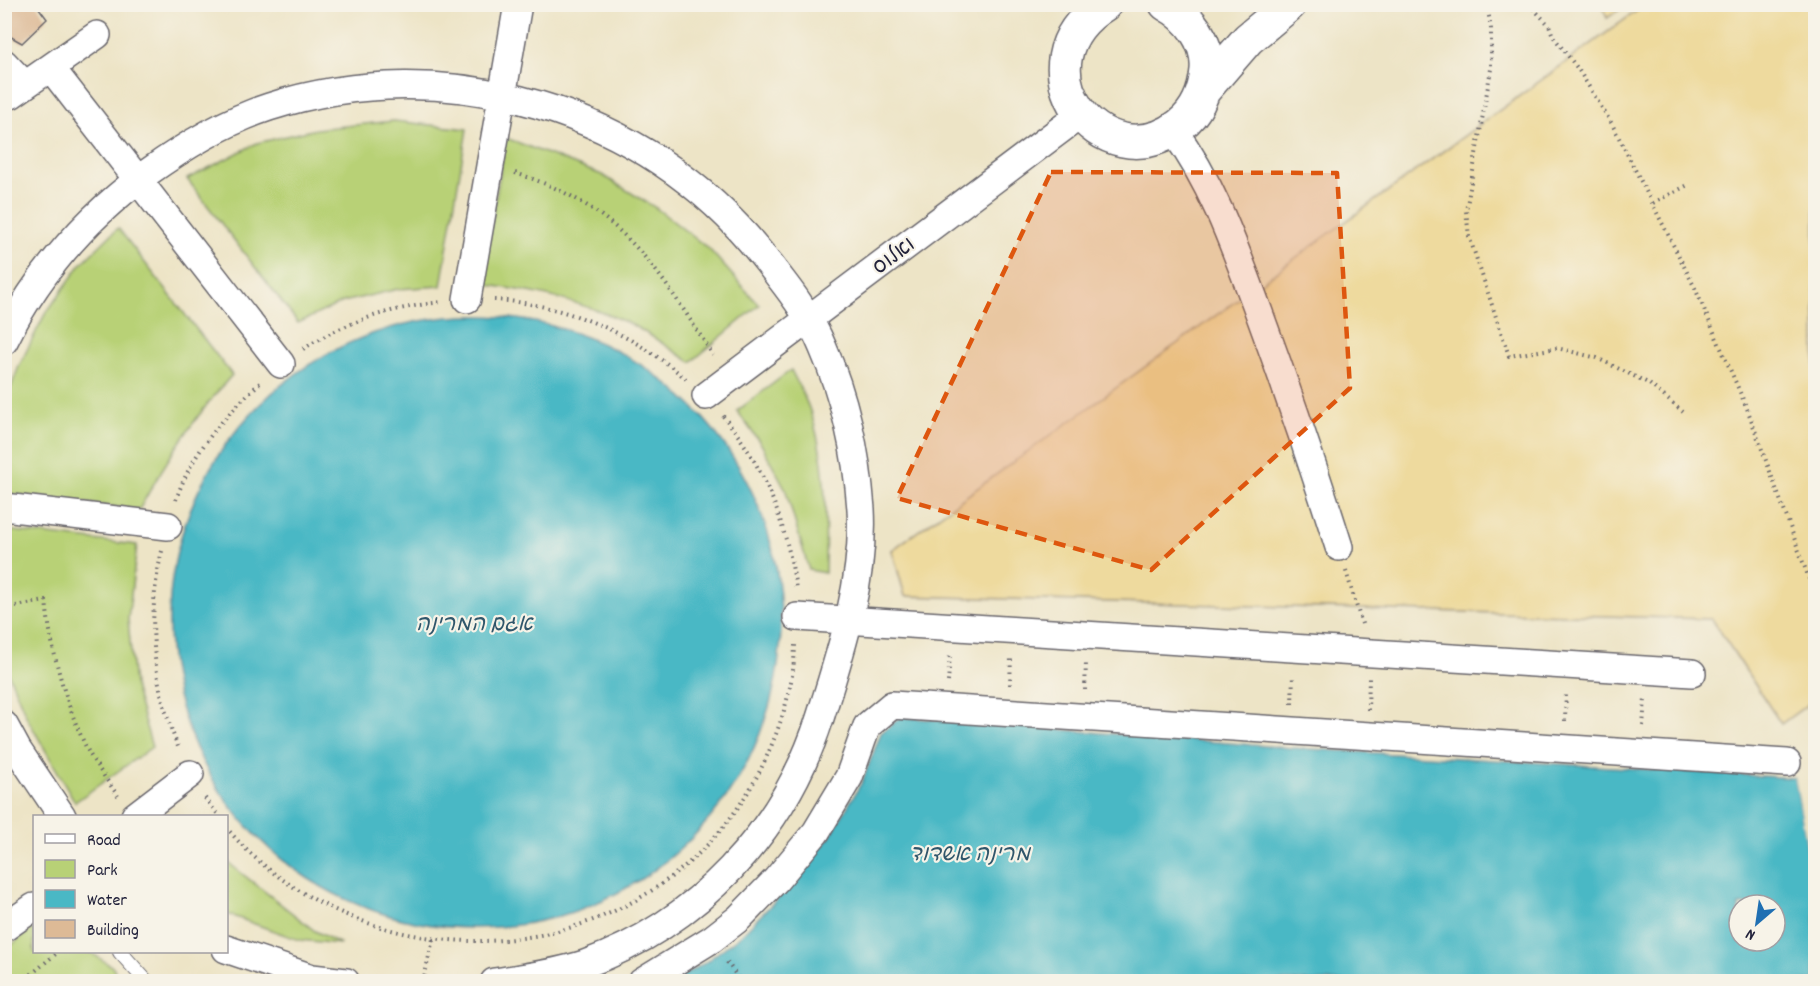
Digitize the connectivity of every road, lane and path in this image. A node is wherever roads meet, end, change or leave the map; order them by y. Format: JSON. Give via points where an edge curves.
{"nodes":[{"id":1,"x":518,"y":4,"type":"edge"},
{"id":2,"x":1062,"y":4,"type":"edge"},
{"id":3,"x":1105,"y":4,"type":"edge"},
{"id":4,"x":1290,"y":4,"type":"edge"},
{"id":5,"x":1487,"y":4,"type":"edge"},
{"id":6,"x":1529,"y":4,"type":"edge"},
{"id":7,"x":1179,"y":6,"type":"edge"},
{"id":8,"x":97,"y":35,"type":"dead end"},
{"id":9,"x":1066,"y":49,"type":"junction"},
{"id":10,"x":4,"y":63,"type":"edge"},
{"id":11,"x":51,"y":68,"type":"junction"},
{"id":12,"x":15,"y":87,"type":"edge"},
{"id":13,"x":1204,"y":90,"type":"junction"},
{"id":14,"x":502,"y":94,"type":"junction"},
{"id":15,"x":1080,"y":115,"type":"junction"},
{"id":16,"x":1173,"y":130,"type":"junction"},
{"id":17,"x":490,"y":165,"type":"junction"},
{"id":18,"x":138,"y":180,"type":"junction"},
{"id":19,"x":1690,"y":184,"type":"dead end"},
{"id":20,"x":1653,"y":203,"type":"junction"},
{"id":21,"x":467,"y":299,"type":"junction"},
{"id":22,"x":809,"y":318,"type":"junction"},
{"id":23,"x":4,"y":340,"type":"edge"},
{"id":24,"x":281,"y":364,"type":"junction"},
{"id":25,"x":728,"y":379,"type":"junction"},
{"id":26,"x":706,"y":396,"type":"junction"},
{"id":27,"x":1683,"y":412,"type":"dead end"},
{"id":28,"x":4,"y":507,"type":"edge"},
{"id":29,"x":168,"y":526,"type":"junction"},
{"id":30,"x":1339,"y":547,"type":"joint"},
{"id":31,"x":1815,"y":598,"type":"edge"},
{"id":32,"x":4,"y":608,"type":"edge"},
{"id":33,"x":797,"y":618,"type":"junction"},
{"id":34,"x":848,"y":620,"type":"junction"},
{"id":35,"x":952,"y":627,"type":"junction"},
{"id":36,"x":1013,"y":631,"type":"junction"},
{"id":37,"x":1087,"y":636,"type":"junction"},
{"id":38,"x":1294,"y":648,"type":"junction"},
{"id":39,"x":1370,"y":653,"type":"junction"},
{"id":40,"x":1567,"y":666,"type":"junction"},
{"id":41,"x":1646,"y":670,"type":"junction"},
{"id":42,"x":1692,"y":673,"type":"dead end"},
{"id":43,"x":947,"y":690,"type":"dead end"},
{"id":44,"x":1008,"y":713,"type":"junction"},
{"id":45,"x":1083,"y":718,"type":"junction"},
{"id":46,"x":4,"y":725,"type":"edge"},
{"id":47,"x":1291,"y":731,"type":"junction"},
{"id":48,"x":1367,"y":736,"type":"junction"},
{"id":49,"x":1563,"y":749,"type":"junction"},
{"id":50,"x":1642,"y":754,"type":"junction"},
{"id":51,"x":1787,"y":763,"type":"dead end"},
{"id":52,"x":190,"y":774,"type":"junction"},
{"id":53,"x":127,"y":807,"type":"edge"},
{"id":54,"x":61,"y":815,"type":"edge"},
{"id":55,"x":218,"y":815,"type":"edge"},
{"id":56,"x":228,"y":829,"type":"edge"},
{"id":57,"x":33,"y":908,"type":"edge"},
{"id":58,"x":4,"y":928,"type":"edge"},
{"id":59,"x":433,"y":939,"type":"junction"},
{"id":60,"x":228,"y":950,"type":"edge"},
{"id":61,"x":56,"y":953,"type":"edge"},
{"id":62,"x":122,"y":953,"type":"edge"},
{"id":63,"x":724,"y":959,"type":"dead end"},
{"id":64,"x":4,"y":977,"type":"edge"},
{"id":65,"x":8,"y":981,"type":"edge"},
{"id":66,"x":22,"y":981,"type":"edge"},
{"id":67,"x":147,"y":981,"type":"edge"},
{"id":68,"x":346,"y":981,"type":"edge"},
{"id":69,"x":423,"y":981,"type":"edge"},
{"id":70,"x":494,"y":981,"type":"edge"},
{"id":71,"x":642,"y":981,"type":"edge"},
{"id":72,"x":741,"y":981,"type":"edge"}],
"edges":[{"from":1,"to":14,"type":"street"},
{"from":2,"to":9,"type":"street"},
{"from":3,"to":9,"type":"street","via":[[1075,30]]},
{"from":4,"to":13,"type":"street","via":[[1248,39]]},
{"from":5,"to":27,"type":"path","via":[[1491,69],[1466,211],[1469,236],[1509,356],[1557,348],[1597,358],[1648,383]]},
{"from":6,"to":20,"type":"path","via":[[1550,25],[1553,36],[1578,69]]},
{"from":7,"to":13,"type":"street","via":[[1203,45],[1208,67]]},
{"from":8,"to":11,"type":"street"},
{"from":9,"to":15,"type":"street","via":[[1068,95]]},
{"from":10,"to":12,"type":"street"},
{"from":11,"to":12,"type":"street"},
{"from":11,"to":18,"type":"street"},
{"from":13,"to":16,"type":"street","via":[[1187,119]]},
{"from":14,"to":17,"type":"street"},
{"from":14,"to":18,"type":"street","via":[[442,86],[384,86],[268,107],[174,153]]},
{"from":14,"to":22,"type":"street","via":[[613,132],[664,164],[712,200],[752,242]]},
{"from":15,"to":16,"type":"street","via":[[1107,135],[1124,140],[1158,138]]},
{"from":15,"to":22,"type":"street","name":"ואלוס"},
{"from":16,"to":30,"type":"street","via":[[1190,153],[1229,231],[1296,411]]},
{"from":17,"to":21,"type":"street"},
{"from":17,"to":25,"type":"path","via":[[561,189],[600,212],[635,243],[669,286]]},
{"from":18,"to":23,"type":"street","via":[[70,239],[36,284]]},
{"from":18,"to":24,"type":"street"},
{"from":19,"to":20,"type":"path"},
{"from":20,"to":31,"type":"path","via":[[1748,411]]},
{"from":21,"to":24,"type":"path","via":[[406,306],[359,319]]},
{"from":21,"to":26,"type":"path","via":[[509,301],[583,318],[629,339],[674,368]]},
{"from":22,"to":25,"type":"street","name":"ואלוס"},
{"from":22,"to":34,"type":"street","via":[[840,392],[856,457],[861,515],[858,564]]},
{"from":24,"to":29,"type":"path","via":[[240,401],[207,440],[181,484]]},
{"from":25,"to":26,"type":"street","name":"ואלוס"},
{"from":26,"to":33,"type":"path","via":[[758,465],[777,509],[791,555]]},
{"from":28,"to":29,"type":"street"},
{"from":29,"to":52,"type":"path","via":[[156,578],[156,681]]},
{"from":30,"to":39,"type":"path"},
{"from":32,"to":53,"type":"path","via":[[46,601],[50,641],[87,750]]},
{"from":33,"to":34,"type":"street"},
{"from":33,"to":59,"type":"path","via":[[795,660],[786,707],[761,769],[740,806],[715,838],[676,874],[603,918],[542,937],[473,943]]},
{"from":34,"to":35,"type":"street"},
{"from":34,"to":70,"type":"street","via":[[811,744],[791,787],[766,828],[731,870],[689,908],[586,963],[546,974]]},
{"from":35,"to":36,"type":"street"},
{"from":35,"to":43,"type":"path"},
{"from":36,"to":37,"type":"street"},
{"from":36,"to":44,"type":"path"},
{"from":37,"to":38,"type":"street"},
{"from":37,"to":45,"type":"path"},
{"from":38,"to":39,"type":"street"},
{"from":38,"to":47,"type":"path"},
{"from":39,"to":40,"type":"street"},
{"from":39,"to":48,"type":"path"},
{"from":40,"to":41,"type":"street"},
{"from":40,"to":49,"type":"path"},
{"from":41,"to":42,"type":"street"},
{"from":41,"to":50,"type":"path"},
{"from":44,"to":45,"type":"street"},
{"from":44,"to":71,"type":"street","via":[[892,705],[867,726],[843,786],[816,832],[776,880],[712,939]]},
{"from":45,"to":47,"type":"street"},
{"from":46,"to":54,"type":"street"},
{"from":47,"to":48,"type":"street"},
{"from":48,"to":49,"type":"street"},
{"from":49,"to":50,"type":"street"},
{"from":50,"to":51,"type":"street"},
{"from":52,"to":53,"type":"street"},
{"from":52,"to":55,"type":"path"},
{"from":56,"to":59,"type":"path","via":[[273,873],[312,899],[354,919],[401,934]]},
{"from":57,"to":58,"type":"street"},
{"from":59,"to":69,"type":"path"},
{"from":60,"to":68,"type":"street","via":[[312,978]]},
{"from":61,"to":66,"type":"path"},
{"from":62,"to":67,"type":"lane"},
{"from":63,"to":72,"type":"path"},
{"from":64,"to":65,"type":"path"}]}
